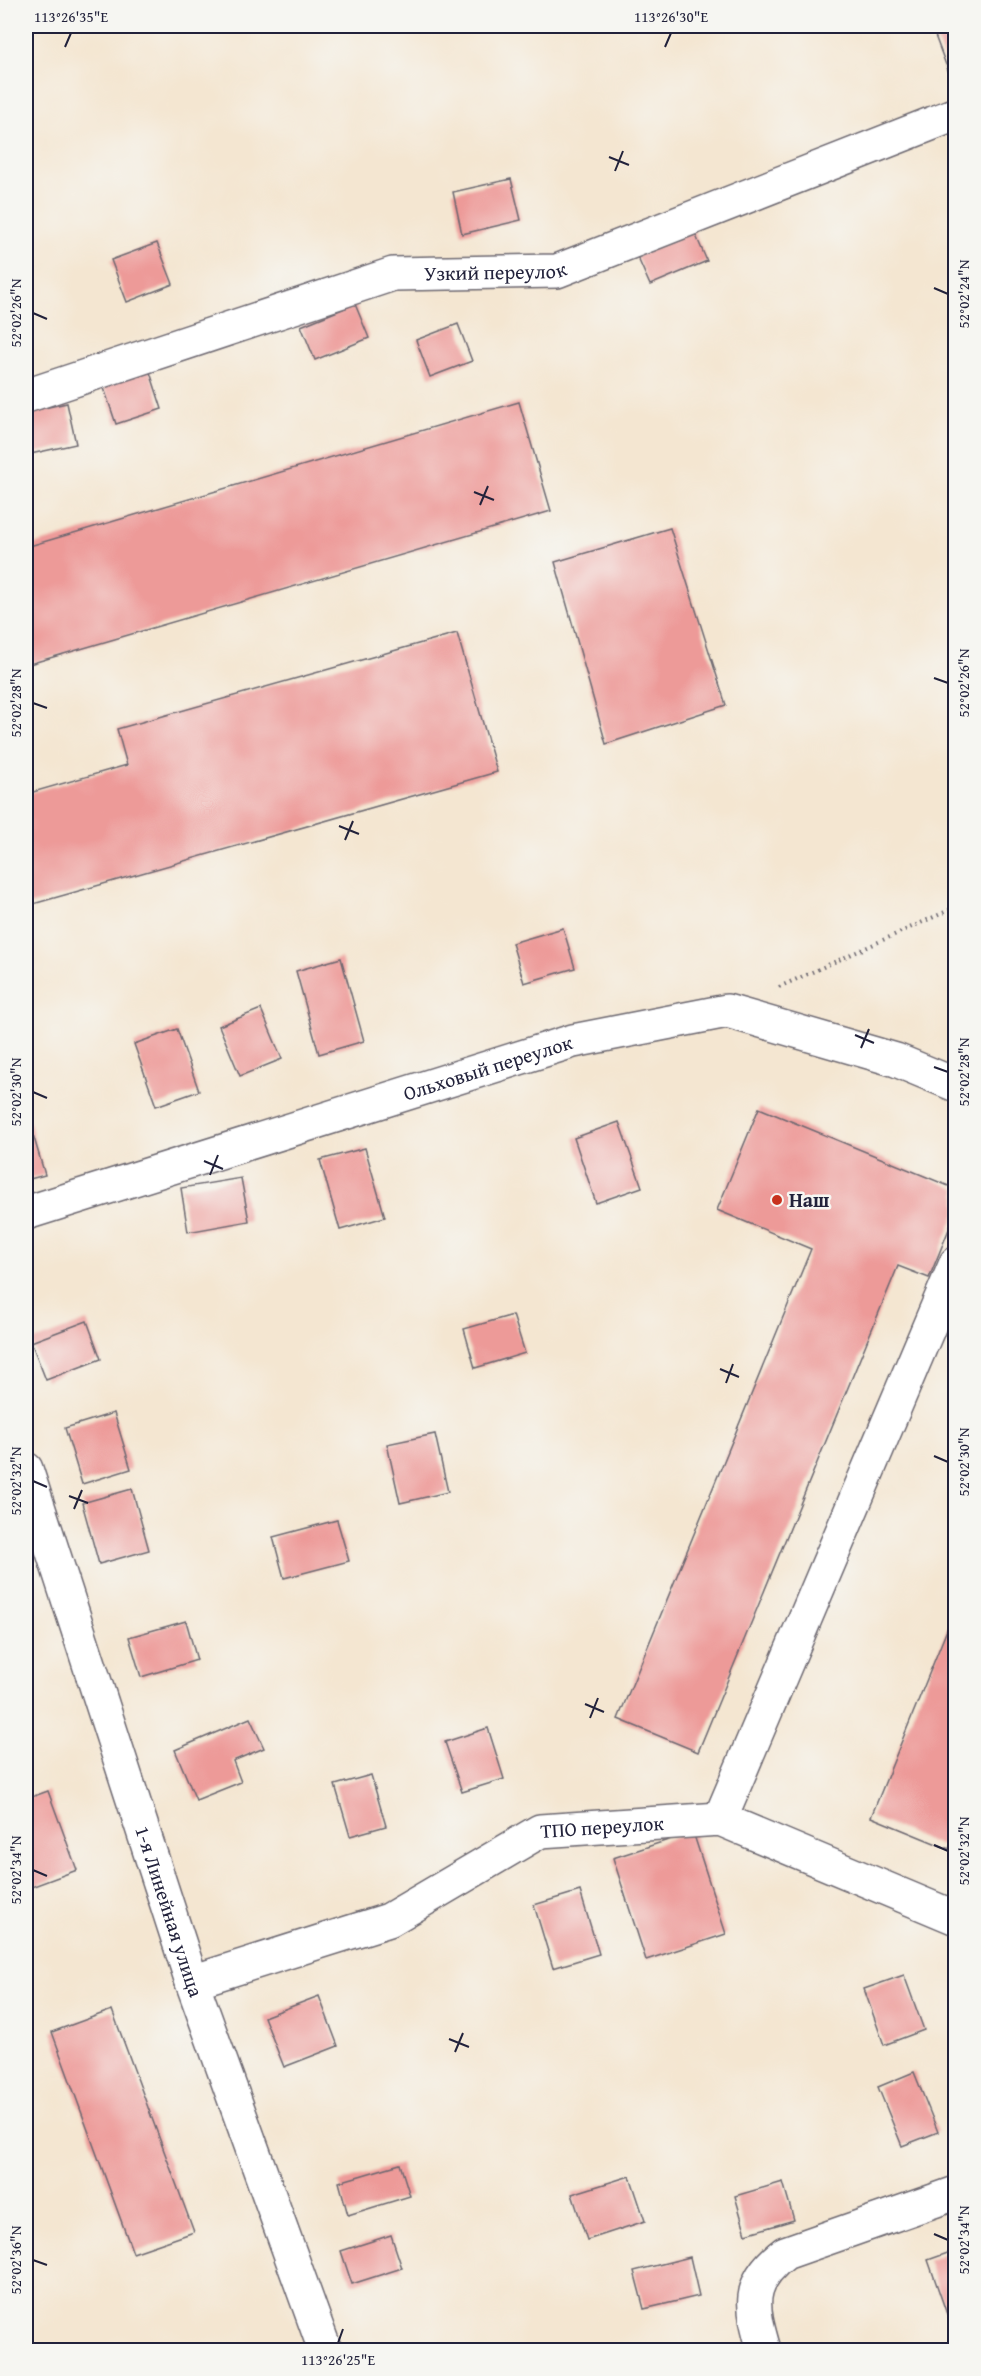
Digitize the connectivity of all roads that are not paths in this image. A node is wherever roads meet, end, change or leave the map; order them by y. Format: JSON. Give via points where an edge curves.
{"nodes":[{"id":1,"x":956,"y":114,"type":"edge"},
{"id":2,"x":26,"y":396,"type":"edge"},
{"id":3,"x":956,"y":1085,"type":"edge"},
{"id":4,"x":26,"y":1213,"type":"edge"},
{"id":5,"x":956,"y":1263,"type":"edge"},
{"id":6,"x":26,"y":1469,"type":"edge"},
{"id":7,"x":720,"y":1820,"type":"junction"},
{"id":8,"x":956,"y":1918,"type":"edge"},
{"id":9,"x":192,"y":1982,"type":"junction"},
{"id":10,"x":956,"y":2193,"type":"edge"},
{"id":11,"x":325,"y":2350,"type":"edge"},
{"id":12,"x":764,"y":2350,"type":"edge"}],
"edges":[{"from":1,"to":2,"type":"street","name":"Узкий переулок","via":[[556,271],[393,274]]},
{"from":3,"to":4,"type":"street","name":"Ольховый переулок","via":[[896,1060],[727,1011],[573,1041]]},
{"from":5,"to":7,"type":"street"},
{"from":6,"to":9,"type":"street","name":"1-я Линейная улица"},
{"from":7,"to":8,"type":"street","name":"ТПО переулок"},
{"from":7,"to":9,"type":"street","name":"ТПО переулок","via":[[540,1831],[389,1920]]},
{"from":9,"to":11,"type":"street","name":"1-я Линейная улица"},
{"from":10,"to":12,"type":"street","via":[[784,2253],[771,2263],[753,2296],[754,2317]]}]}
